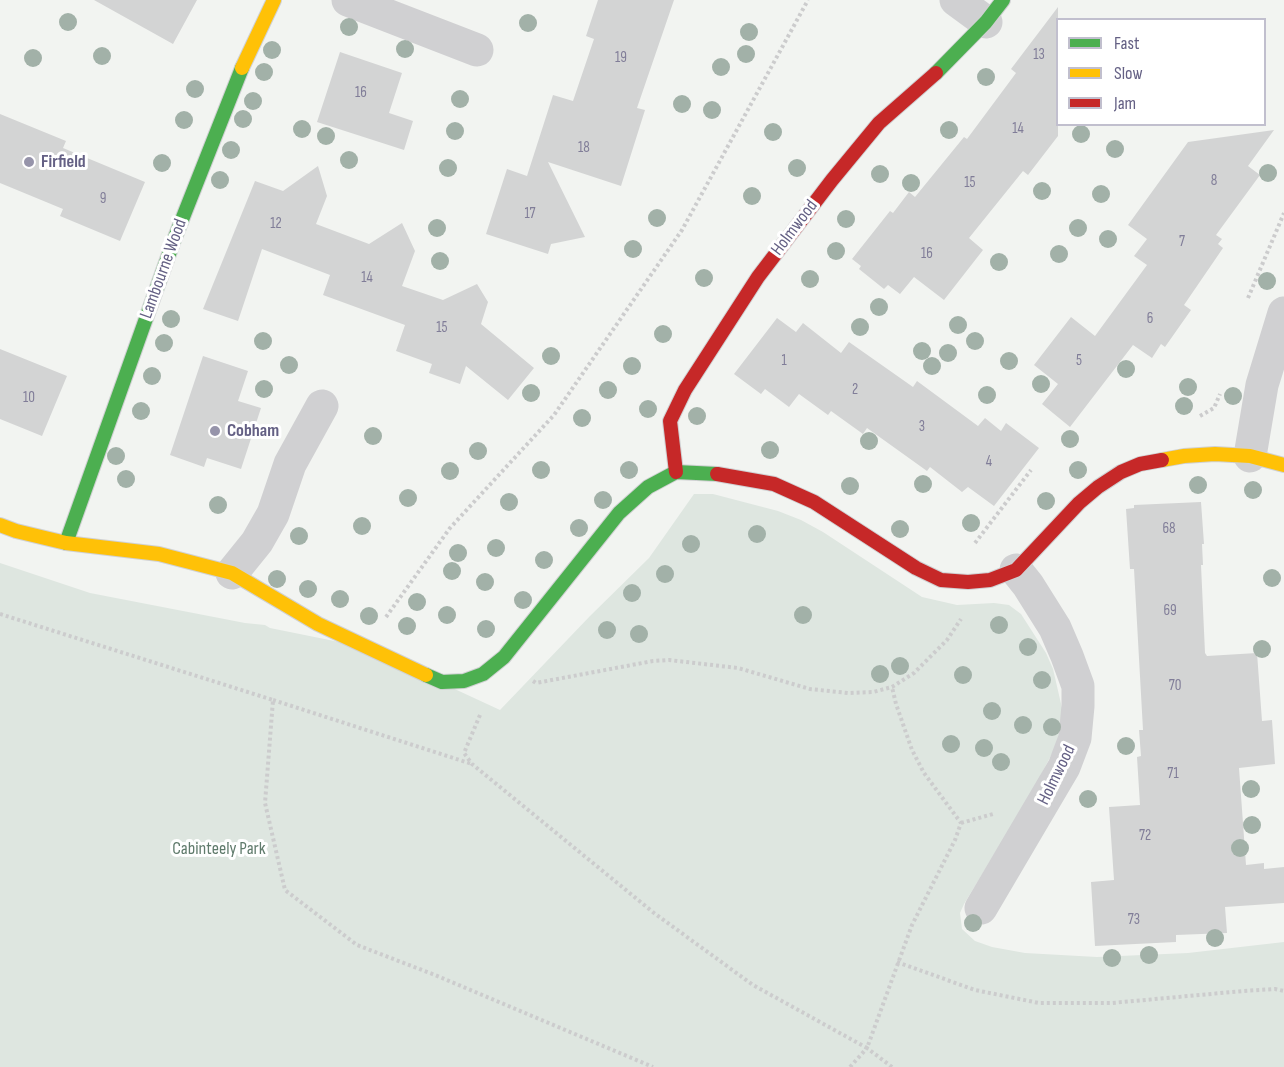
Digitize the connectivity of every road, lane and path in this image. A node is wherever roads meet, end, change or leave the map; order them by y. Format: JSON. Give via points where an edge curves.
{"nodes":[{"id":1,"x":274,"y":0,"type":"edge"},
{"id":2,"x":348,"y":0,"type":"edge"},
{"id":3,"x":808,"y":0,"type":"edge"},
{"id":4,"x":956,"y":0,"type":"edge"},
{"id":5,"x":994,"y":11,"type":"edge"},
{"id":6,"x":477,"y":50,"type":"dead end"},
{"id":7,"x":1284,"y":213,"type":"edge"},
{"id":8,"x":1247,"y":300,"type":"dead end"},
{"id":9,"x":1284,"y":314,"type":"edge"},
{"id":10,"x":1221,"y":387,"type":"dead end"},
{"id":11,"x":322,"y":406,"type":"dead end"},
{"id":12,"x":1193,"y":417,"type":"dead end"},
{"id":13,"x":1250,"y":456,"type":"junction"},
{"id":14,"x":1284,"y":465,"type":"edge"},
{"id":15,"x":1031,"y":470,"type":"dead end"},
{"id":16,"x":676,"y":472,"type":"junction"},
{"id":17,"x":0,"y":525,"type":"edge"},
{"id":18,"x":66,"y":543,"type":"junction"},
{"id":19,"x":966,"y":544,"type":"dead end"},
{"id":20,"x":975,"y":544,"type":"junction"},
{"id":21,"x":982,"y":544,"type":"dead end"},
{"id":22,"x":1016,"y":570,"type":"junction"},
{"id":23,"x":232,"y":573,"type":"junction"},
{"id":24,"x":977,"y":581,"type":"junction"},
{"id":25,"x":0,"y":614,"type":"edge"},
{"id":26,"x":364,"y":647,"type":"junction"},
{"id":27,"x":504,"y":657,"type":"junction"},
{"id":28,"x":892,"y":687,"type":"junction"},
{"id":29,"x":273,"y":700,"type":"junction"},
{"id":30,"x":482,"y":710,"type":"dead end"},
{"id":31,"x":472,"y":764,"type":"junction"},
{"id":32,"x":981,"y":908,"type":"dead end"},
{"id":33,"x":897,"y":962,"type":"junction"},
{"id":34,"x":1284,"y":991,"type":"edge"},
{"id":35,"x":867,"y":1048,"type":"junction"},
{"id":36,"x":653,"y":1067,"type":"edge"},
{"id":37,"x":850,"y":1067,"type":"edge"},
{"id":38,"x":892,"y":1067,"type":"edge"}],
"edges":[{"from":1,"to":18,"type":"street","name":"Lambourne Wood","via":[[240,72],[178,230]]},
{"from":2,"to":6,"type":"street"},
{"from":3,"to":26,"type":"path","via":[[682,230],[554,415],[450,528]]},
{"from":4,"to":5,"type":"street","name":"Holmwood"},
{"from":5,"to":16,"type":"street","name":"Holmwood","via":[[938,71],[879,123],[758,277],[685,390],[670,421]]},
{"from":7,"to":8,"type":"path"},
{"from":9,"to":13,"type":"street","via":[[1262,385]]},
{"from":10,"to":12,"type":"path","via":[[1214,408]]},
{"from":11,"to":23,"type":"street","via":[[290,464],[273,514]]},
{"from":13,"to":14,"type":"street"},
{"from":13,"to":22,"type":"street","via":[[1184,456],[1140,464],[1121,472],[1079,502]]},
{"from":15,"to":20,"type":"path"},
{"from":16,"to":24,"type":"street","via":[[705,472],[774,484],[814,502],[941,580]]},
{"from":16,"to":27,"type":"street","via":[[648,487],[619,513]]},
{"from":17,"to":18,"type":"street"},
{"from":18,"to":23,"type":"street","via":[[159,554]]},
{"from":19,"to":20,"type":"path"},
{"from":20,"to":21,"type":"path"},
{"from":22,"to":24,"type":"street"},
{"from":22,"to":32,"type":"street","name":"Holmwood","via":[[1055,628],[1078,686],[1075,738],[1064,767]]},
{"from":23,"to":26,"type":"street"},
{"from":24,"to":28,"type":"path","via":[[947,640],[914,673]]},
{"from":25,"to":29,"type":"path"},
{"from":26,"to":27,"type":"street","via":[[442,682],[464,681],[483,674]]},
{"from":27,"to":28,"type":"path","via":[[518,676],[536,683],[669,660],[738,668],[810,689],[848,693]]},
{"from":28,"to":33,"type":"path","via":[[912,750],[961,823]]},
{"from":29,"to":31,"type":"path"},
{"from":29,"to":36,"type":"path","via":[[265,803],[285,890],[357,945]]},
{"from":30,"to":31,"type":"path","via":[[464,753]]},
{"from":31,"to":35,"type":"path","via":[[654,913],[753,985]]},
{"from":33,"to":34,"type":"path","via":[[975,990],[1039,1004]]},
{"from":33,"to":35,"type":"path"},
{"from":35,"to":37,"type":"path"},
{"from":35,"to":38,"type":"path"}]}
